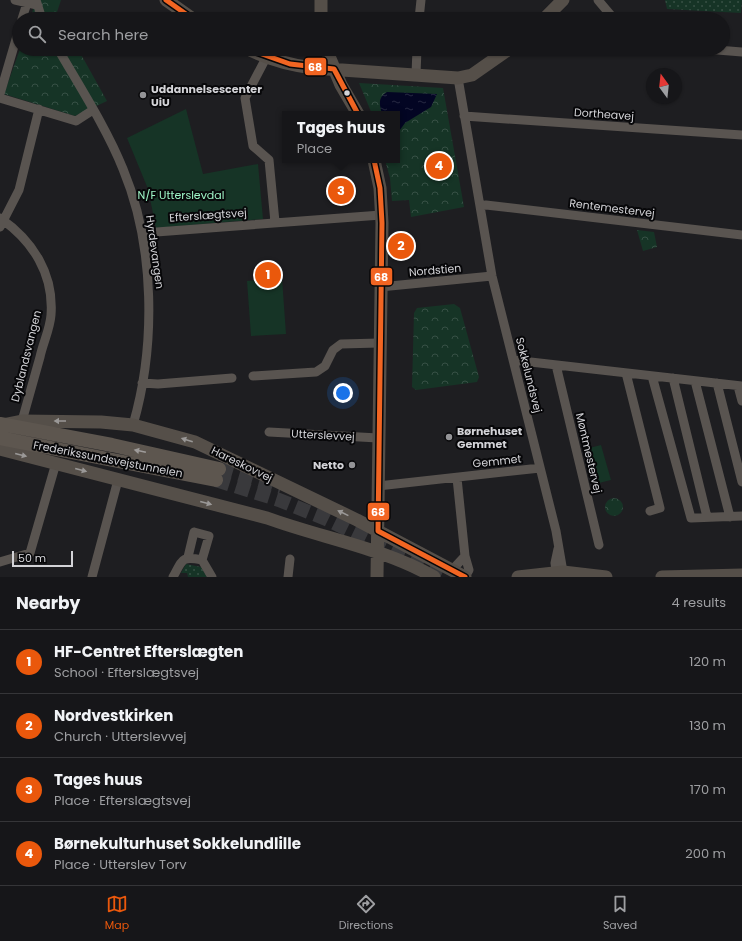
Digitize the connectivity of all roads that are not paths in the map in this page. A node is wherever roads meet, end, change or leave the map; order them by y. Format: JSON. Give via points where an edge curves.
{"nodes":[{"id":1,"x":15,"y":0,"type":"edge"},
{"id":2,"x":166,"y":0,"type":"edge"},
{"id":3,"x":321,"y":0,"type":"edge"},
{"id":4,"x":421,"y":0,"type":"edge"},
{"id":5,"x":563,"y":0,"type":"edge"},
{"id":6,"x":598,"y":0,"type":"edge"},
{"id":7,"x":36,"y":2,"type":"edge"},
{"id":8,"x":27,"y":3,"type":"junction"},
{"id":9,"x":24,"y":12,"type":"edge"},
{"id":10,"x":40,"y":12,"type":"edge"},
{"id":11,"x":183,"y":12,"type":"edge"},
{"id":12,"x":321,"y":12,"type":"edge"},
{"id":13,"x":420,"y":12,"type":"edge"},
{"id":14,"x":551,"y":12,"type":"edge"},
{"id":15,"x":608,"y":12,"type":"edge"},
{"id":16,"x":730,"y":51,"type":"edge"},
{"id":17,"x":742,"y":52,"type":"edge"},
{"id":18,"x":12,"y":53,"type":"edge"},
{"id":19,"x":62,"y":56,"type":"edge"},
{"id":20,"x":262,"y":56,"type":"edge"},
{"id":21,"x":329,"y":56,"type":"edge"},
{"id":22,"x":417,"y":56,"type":"edge"},
{"id":23,"x":498,"y":56,"type":"edge"},
{"id":24,"x":266,"y":58,"type":"junction"},
{"id":25,"x":334,"y":69,"type":"junction"},
{"id":26,"x":416,"y":74,"type":"junction"},
{"id":27,"x":458,"y":78,"type":"junction"},
{"id":28,"x":0,"y":94,"type":"edge"},
{"id":29,"x":0,"y":98,"type":"edge"},
{"id":30,"x":39,"y":109,"type":"junction"},
{"id":31,"x":93,"y":110,"type":"junction"},
{"id":32,"x":356,"y":111,"type":"edge"},
{"id":33,"x":464,"y":116,"type":"junction"},
{"id":34,"x":742,"y":135,"type":"edge"},
{"id":35,"x":375,"y":163,"type":"edge"},
{"id":36,"x":480,"y":206,"type":"junction"},
{"id":37,"x":381,"y":215,"type":"junction"},
{"id":38,"x":1,"y":222,"type":"edge"},
{"id":39,"x":275,"y":222,"type":"junction"},
{"id":40,"x":142,"y":233,"type":"junction"},
{"id":41,"x":742,"y":235,"type":"edge"},
{"id":42,"x":492,"y":276,"type":"junction"},
{"id":43,"x":380,"y":287,"type":"junction"},
{"id":44,"x":379,"y":343,"type":"junction"},
{"id":45,"x":513,"y":360,"type":"junction"},
{"id":46,"x":556,"y":365,"type":"junction"},
{"id":47,"x":626,"y":373,"type":"junction"},
{"id":48,"x":252,"y":376,"type":"dead end"},
{"id":49,"x":652,"y":376,"type":"junction"},
{"id":50,"x":232,"y":378,"type":"dead end"},
{"id":51,"x":673,"y":378,"type":"junction"},
{"id":52,"x":695,"y":381,"type":"junction"},
{"id":53,"x":142,"y":383,"type":"junction"},
{"id":54,"x":717,"y":383,"type":"junction"},
{"id":55,"x":740,"y":386,"type":"edge"},
{"id":56,"x":742,"y":401,"type":"edge"},
{"id":57,"x":22,"y":421,"type":"junction"},
{"id":58,"x":133,"y":425,"type":"junction"},
{"id":59,"x":2,"y":429,"type":"edge"},
{"id":60,"x":269,"y":432,"type":"dead end"},
{"id":61,"x":378,"y":438,"type":"junction"},
{"id":62,"x":0,"y":449,"type":"edge"},
{"id":63,"x":56,"y":463,"type":"junction"},
{"id":64,"x":540,"y":468,"type":"junction"},
{"id":65,"x":218,"y":475,"type":"tunnel mouth"},
{"id":66,"x":458,"y":478,"type":"junction"},
{"id":67,"x":118,"y":480,"type":"junction"},
{"id":68,"x":742,"y":482,"type":"edge"},
{"id":69,"x":378,"y":486,"type":"junction"},
{"id":70,"x":650,"y":511,"type":"dead end"},
{"id":71,"x":742,"y":516,"type":"edge"},
{"id":72,"x":707,"y":517,"type":"junction"},
{"id":73,"x":730,"y":517,"type":"junction"},
{"id":74,"x":378,"y":531,"type":"junction"},
{"id":75,"x":599,"y":545,"type":"dead end"},
{"id":76,"x":378,"y":552,"type":"junction"},
{"id":77,"x":465,"y":556,"type":"junction"},
{"id":78,"x":188,"y":557,"type":"junction"},
{"id":79,"x":202,"y":560,"type":"junction"},
{"id":80,"x":290,"y":560,"type":"dead end"},
{"id":81,"x":0,"y":562,"type":"edge"},
{"id":82,"x":452,"y":570,"type":"junction"},
{"id":83,"x":558,"y":573,"type":"edge"},
{"id":84,"x":742,"y":575,"type":"edge"},
{"id":85,"x":92,"y":577,"type":"edge"},
{"id":86,"x":173,"y":577,"type":"edge"},
{"id":87,"x":212,"y":577,"type":"edge"},
{"id":88,"x":288,"y":577,"type":"edge"},
{"id":89,"x":377,"y":577,"type":"edge"},
{"id":90,"x":434,"y":577,"type":"edge"},
{"id":91,"x":465,"y":577,"type":"edge"},
{"id":92,"x":518,"y":577,"type":"edge"},
{"id":93,"x":606,"y":577,"type":"edge"},
{"id":94,"x":662,"y":577,"type":"edge"}],
"edges":[{"from":1,"to":8,"type":"street"},
{"from":2,"to":11,"type":"street"},
{"from":3,"to":12,"type":"street"},
{"from":4,"to":13,"type":"street"},
{"from":5,"to":14,"type":"street"},
{"from":6,"to":15,"type":"street"},
{"from":7,"to":8,"type":"street"},
{"from":7,"to":10,"type":"street"},
{"from":8,"to":9,"type":"street"},
{"from":16,"to":17,"type":"street"},
{"from":18,"to":28,"type":"street"},
{"from":19,"to":31,"type":"street","name":"Hyrdevangen"},
{"from":20,"to":24,"type":"street"},
{"from":21,"to":25,"type":"street"},
{"from":22,"to":26,"type":"street"},
{"from":23,"to":27,"type":"street","via":[[472,75]]},
{"from":24,"to":25,"type":"street","via":[[289,65]]},
{"from":24,"to":39,"type":"street","via":[[245,98],[253,146],[269,160]]},
{"from":25,"to":26,"type":"street"},
{"from":25,"to":32,"type":"street"},
{"from":26,"to":27,"type":"street"},
{"from":27,"to":33,"type":"street","name":"Sokkelundsvej"},
{"from":29,"to":30,"type":"street"},
{"from":30,"to":31,"type":"street","via":[[76,121]]},
{"from":30,"to":38,"type":"street","via":[[19,190]]},
{"from":31,"to":40,"type":"street","name":"Hyrdevangen","via":[[123,168],[136,204]]},
{"from":33,"to":34,"type":"street","name":"Dortheavej"},
{"from":33,"to":36,"type":"street","name":"Sokkelundsvej"},
{"from":35,"to":37,"type":"street","via":[[380,188]]},
{"from":36,"to":41,"type":"street","name":"Rentemestervej"},
{"from":36,"to":42,"type":"street","name":"Sokkelundsvej"},
{"from":37,"to":39,"type":"street","name":"Efterslægtsvej"},
{"from":37,"to":43,"type":"street"},
{"from":38,"to":57,"type":"street","name":"Dyblandsvangen","via":[[22,236],[36,252],[46,273],[50,293],[51,316]]},
{"from":39,"to":40,"type":"street","name":"Efterslægtsvej"},
{"from":40,"to":53,"type":"street","name":"Hyrdevangen","via":[[149,286],[147,349]]},
{"from":42,"to":43,"type":"street","name":"Nordstien"},
{"from":42,"to":45,"type":"street","name":"Sokkelundsvej"},
{"from":43,"to":44,"type":"street"},
{"from":44,"to":48,"type":"street","via":[[341,344],[333,350],[325,366],[316,372]]},
{"from":44,"to":61,"type":"street"},
{"from":45,"to":46,"type":"street"},
{"from":45,"to":64,"type":"street","name":"Sokkelundsvej"},
{"from":46,"to":47,"type":"street"},
{"from":46,"to":75,"type":"street","name":"Møntmestervej"},
{"from":47,"to":49,"type":"street"},
{"from":47,"to":70,"type":"street","via":[[660,508]]},
{"from":49,"to":51,"type":"street"},
{"from":49,"to":72,"type":"street","via":[[691,518]]},
{"from":50,"to":53,"type":"street"},
{"from":51,"to":52,"type":"street"},
{"from":51,"to":72,"type":"street"},
{"from":52,"to":54,"type":"street"},
{"from":52,"to":73,"type":"street"},
{"from":53,"to":58,"type":"street","name":"Hyrdevangen"},
{"from":54,"to":55,"type":"street"},
{"from":54,"to":68,"type":"street"},
{"from":55,"to":56,"type":"street"},
{"from":58,"to":57,"type":"street","name":"Hareskovvej","one_way":true},
{"from":57,"to":59,"type":"street","name":"Hareskovvej"},
{"from":74,"to":58,"type":"street","name":"Hareskovvej","one_way":true,"via":[[212,449]]},
{"from":59,"to":65,"type":"main road","name":"Frederikssundsvejstunnelen","via":[[112,445]]},
{"from":60,"to":61,"type":"street","name":"Utterslevvej"},
{"from":61,"to":69,"type":"street"},
{"from":62,"to":63,"type":"street","one_way":true},
{"from":63,"to":67,"type":"street","one_way":true},
{"from":63,"to":81,"type":"street","via":[[30,553]]},
{"from":64,"to":66,"type":"street","name":"Gemmet"},
{"from":64,"to":83,"type":"street","name":"Sokkelundsvej","via":[[556,531]]},
{"from":66,"to":69,"type":"street","name":"Gemmet"},
{"from":66,"to":77,"type":"street"},
{"from":67,"to":76,"type":"street","one_way":true,"via":[[267,518],[305,532]]},
{"from":67,"to":85,"type":"street"},
{"from":69,"to":74,"type":"street"},
{"from":71,"to":73,"type":"street"},
{"from":72,"to":73,"type":"street"},
{"from":74,"to":76,"type":"street"},
{"from":74,"to":82,"type":"street","name":"Hareskovvej"},
{"from":76,"to":89,"type":"street"},
{"from":76,"to":90,"type":"street"},
{"from":77,"to":82,"type":"street"},
{"from":77,"to":91,"type":"street","via":[[469,570]]},
{"from":78,"to":79,"type":"street"},
{"from":78,"to":79,"type":"street","via":[[194,532],[209,536]]},
{"from":78,"to":86,"type":"street","via":[[182,559]]},
{"from":79,"to":87,"type":"street"},
{"from":80,"to":88,"type":"street"},
{"from":82,"to":91,"type":"street","name":"Hareskovvej"},
{"from":83,"to":92,"type":"street"},
{"from":83,"to":93,"type":"street"},
{"from":84,"to":94,"type":"street"}]}
